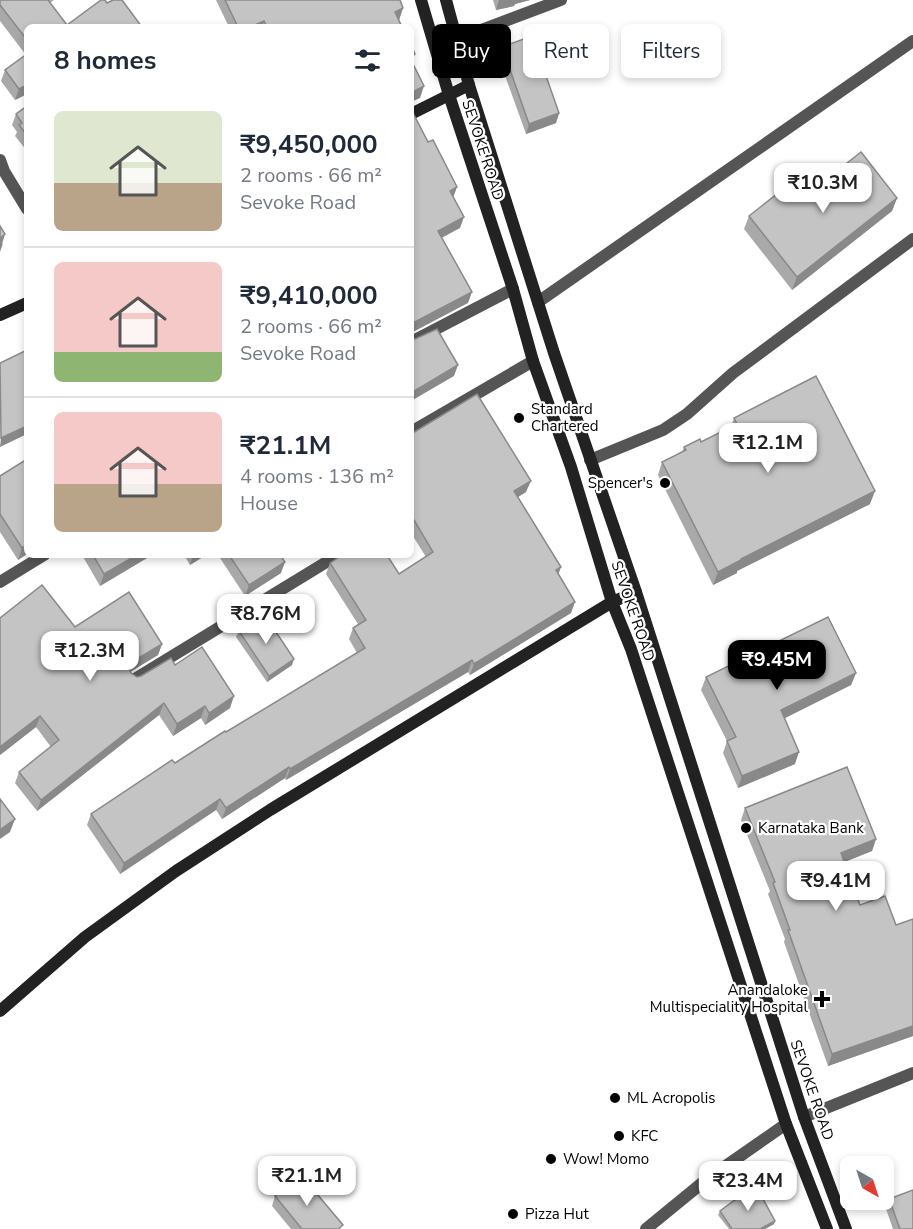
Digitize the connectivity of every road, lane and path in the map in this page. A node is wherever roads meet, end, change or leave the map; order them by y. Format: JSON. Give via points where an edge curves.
{"nodes":[{"id":1,"x":421,"y":0,"type":"edge"},
{"id":2,"x":446,"y":0,"type":"edge"},
{"id":3,"x":561,"y":0,"type":"edge"},
{"id":4,"x":453,"y":24,"type":"edge"},
{"id":5,"x":498,"y":24,"type":"edge"},
{"id":6,"x":913,"y":41,"type":"edge"},
{"id":7,"x":467,"y":78,"type":"edge"},
{"id":8,"x":469,"y":85,"type":"junction"},
{"id":9,"x":449,"y":95,"type":"junction"},
{"id":10,"x":414,"y":112,"type":"edge"},
{"id":11,"x":0,"y":160,"type":"edge"},
{"id":12,"x":24,"y":204,"type":"edge"},
{"id":13,"x":913,"y":238,"type":"edge"},
{"id":14,"x":513,"y":289,"type":"junction"},
{"id":15,"x":538,"y":302,"type":"junction"},
{"id":16,"x":24,"y":304,"type":"edge"},
{"id":17,"x":0,"y":315,"type":"edge"},
{"id":18,"x":414,"y":340,"type":"edge"},
{"id":19,"x":533,"y":360,"type":"junction"},
{"id":20,"x":414,"y":430,"type":"edge"},
{"id":21,"x":590,"y":460,"type":"junction"},
{"id":22,"x":39,"y":558,"type":"edge"},
{"id":23,"x":333,"y":558,"type":"edge"},
{"id":24,"x":0,"y":582,"type":"edge"},
{"id":25,"x":636,"y":592,"type":"junction"},
{"id":26,"x":612,"y":602,"type":"junction"},
{"id":27,"x":651,"y":640,"type":"junction"},
{"id":28,"x":631,"y":649,"type":"junction"},
{"id":29,"x":133,"y":680,"type":"edge"},
{"id":30,"x":0,"y":1011,"type":"edge"},
{"id":31,"x":913,"y":1072,"type":"edge"},
{"id":32,"x":804,"y":1117,"type":"junction"},
{"id":33,"x":786,"y":1124,"type":"junction"},
{"id":34,"x":646,"y":1229,"type":"edge"},
{"id":35,"x":827,"y":1229,"type":"edge"},
{"id":36,"x":846,"y":1229,"type":"edge"}],
"edges":[{"from":1,"to":9,"type":"main road","name":"SEVOKE ROAD"},
{"from":2,"to":4,"type":"main road","name":"SEVOKE ROAD"},
{"from":3,"to":5,"type":"street"},
{"from":6,"to":15,"type":"street"},
{"from":7,"to":8,"type":"main road","name":"SEVOKE ROAD"},
{"from":8,"to":9,"type":"main road"},
{"from":8,"to":15,"type":"main road","name":"SEVOKE ROAD"},
{"from":9,"to":10,"type":"main road"},
{"from":9,"to":14,"type":"main road","name":"SEVOKE ROAD"},
{"from":11,"to":12,"type":"street"},
{"from":13,"to":21,"type":"street","via":[[687,414],[663,430]]},
{"from":14,"to":18,"type":"street"},
{"from":14,"to":19,"type":"main road","name":"SEVOKE ROAD"},
{"from":15,"to":21,"type":"main road","name":"SEVOKE ROAD"},
{"from":16,"to":17,"type":"main road"},
{"from":19,"to":20,"type":"street"},
{"from":19,"to":26,"type":"main road","name":"SEVOKE ROAD"},
{"from":21,"to":25,"type":"main road","name":"SEVOKE ROAD"},
{"from":22,"to":24,"type":"street"},
{"from":23,"to":29,"type":"street"},
{"from":25,"to":26,"type":"main road"},
{"from":25,"to":27,"type":"main road","name":"SEVOKE ROAD"},
{"from":26,"to":28,"type":"main road","name":"SEVOKE ROAD"},
{"from":26,"to":30,"type":"main road","via":[[176,871],[85,937]]},
{"from":27,"to":28,"type":"main road"},
{"from":27,"to":32,"type":"main road","name":"SEVOKE ROAD"},
{"from":28,"to":33,"type":"main road","name":"SEVOKE ROAD"},
{"from":31,"to":32,"type":"street"},
{"from":32,"to":33,"type":"main road"},
{"from":32,"to":36,"type":"main road","name":"SEVOKE ROAD"},
{"from":33,"to":34,"type":"street","via":[[707,1179]]},
{"from":33,"to":35,"type":"main road","name":"SEVOKE ROAD"}]}
